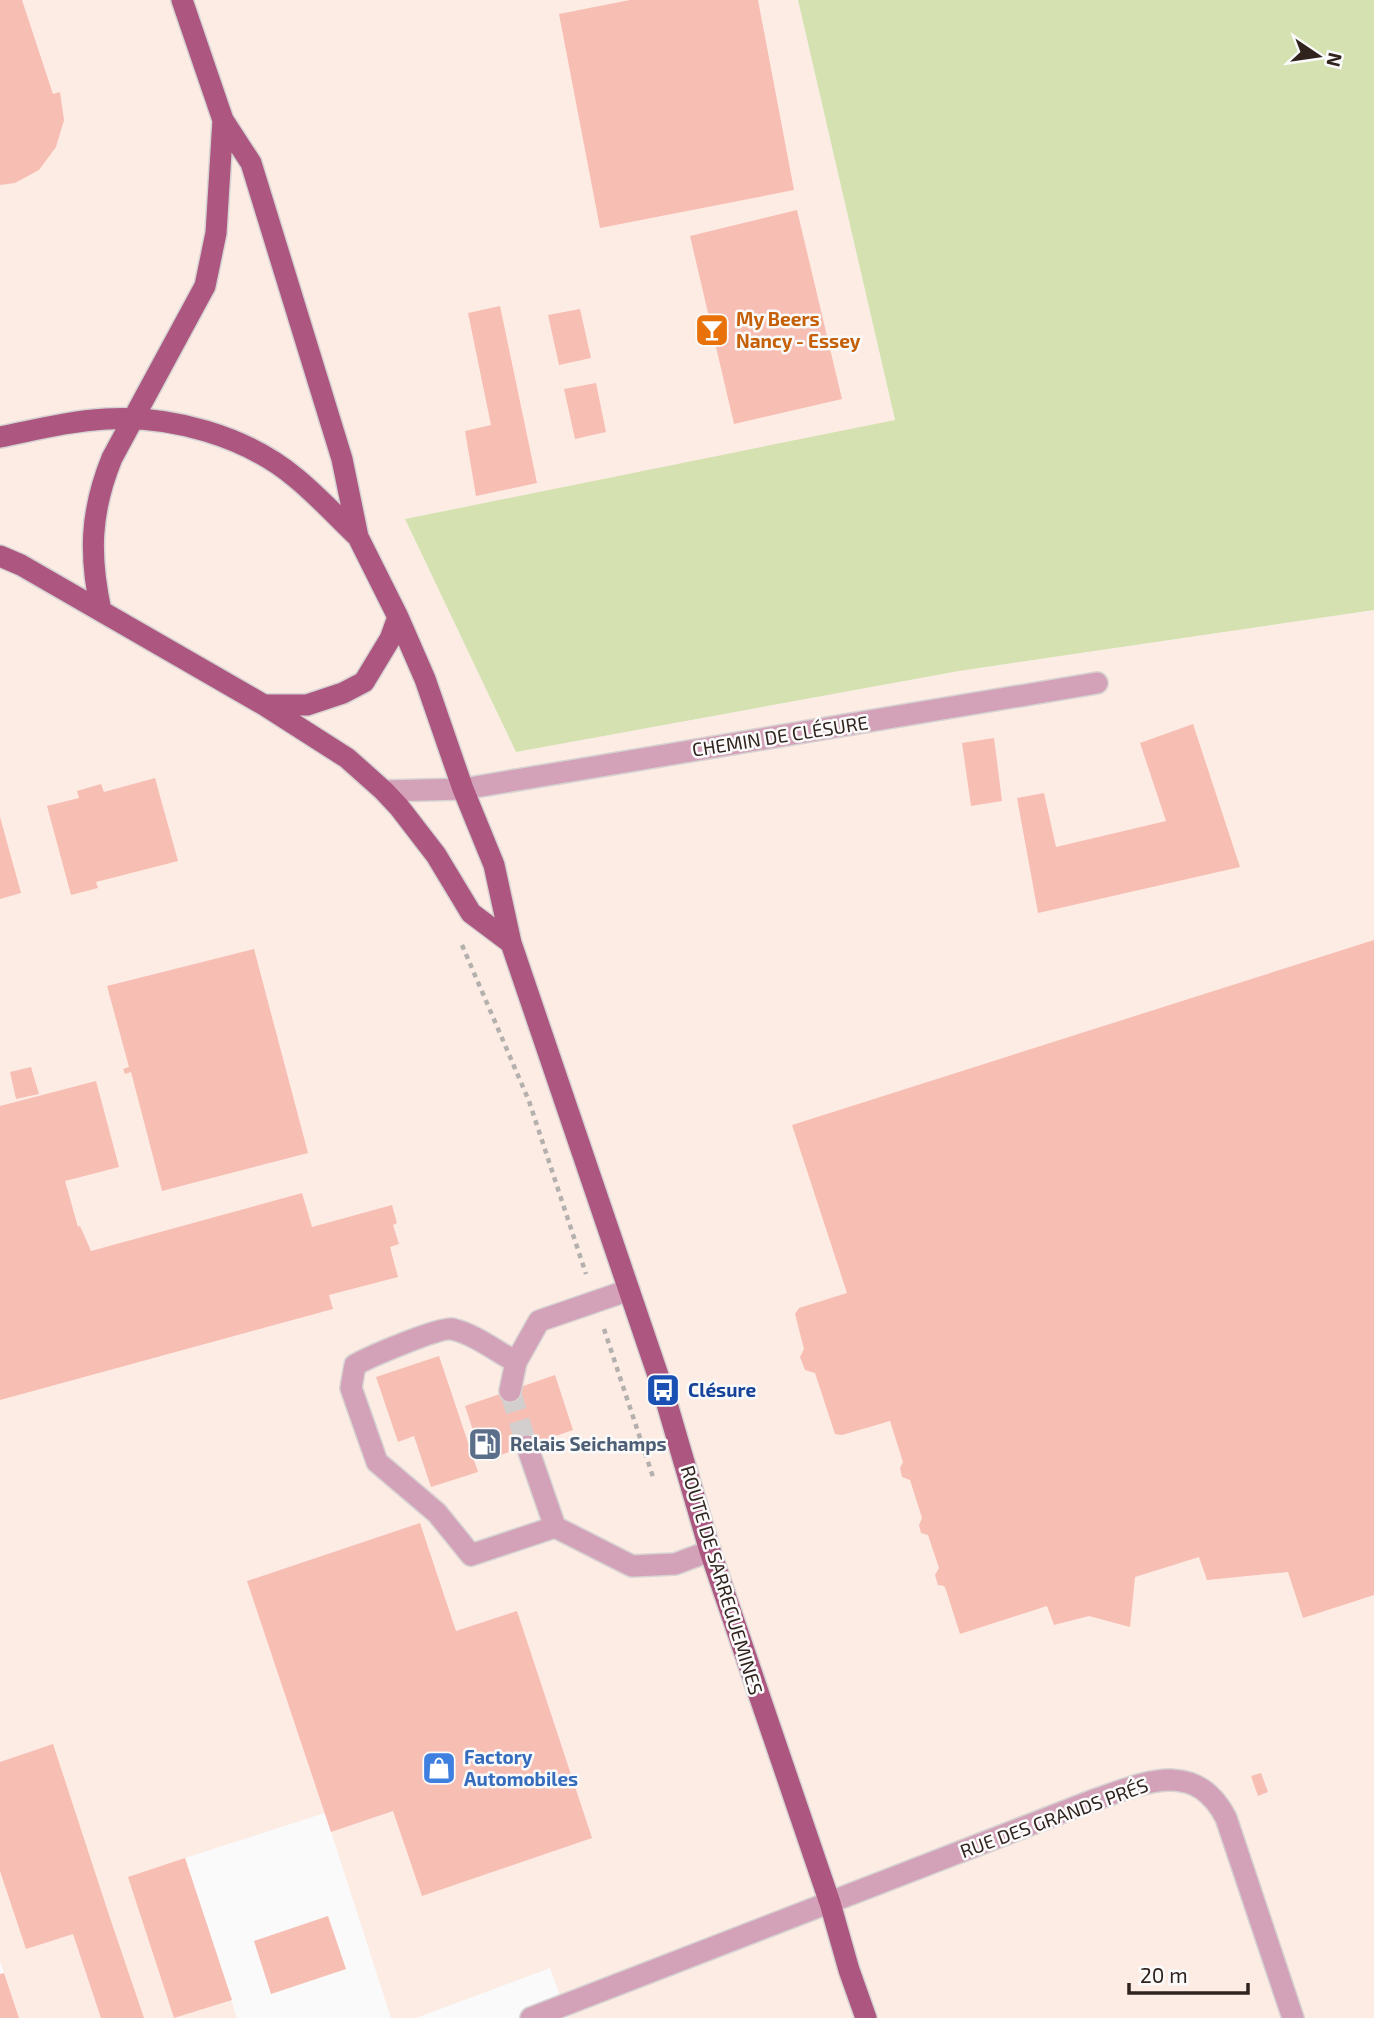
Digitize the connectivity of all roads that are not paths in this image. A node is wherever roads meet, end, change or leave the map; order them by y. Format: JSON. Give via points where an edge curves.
{"nodes":[{"id":1,"x":182,"y":0,"type":"edge"},
{"id":2,"x":223,"y":120,"type":"junction"},
{"id":3,"x":135,"y":419,"type":"junction"},
{"id":4,"x":0,"y":437,"type":"edge"},
{"id":5,"x":358,"y":537,"type":"junction"},
{"id":6,"x":0,"y":556,"type":"edge"},
{"id":7,"x":101,"y":611,"type":"junction"},
{"id":8,"x":398,"y":617,"type":"junction"},
{"id":9,"x":1097,"y":682,"type":"dead end"},
{"id":10,"x":264,"y":705,"type":"junction"},
{"id":11,"x":463,"y":789,"type":"junction"},
{"id":12,"x":384,"y":791,"type":"junction"},
{"id":13,"x":511,"y":943,"type":"junction"},
{"id":14,"x":629,"y":1290,"type":"junction"},
{"id":15,"x":516,"y":1362,"type":"junction"},
{"id":16,"x":510,"y":1391,"type":"tunnel mouth"},
{"id":17,"x":527,"y":1446,"type":"tunnel mouth"},
{"id":18,"x":555,"y":1527,"type":"junction"},
{"id":19,"x":709,"y":1551,"type":"junction"},
{"id":20,"x":830,"y":1903,"type":"junction"},
{"id":21,"x":531,"y":2018,"type":"edge"},
{"id":22,"x":866,"y":2018,"type":"edge"},
{"id":23,"x":1293,"y":2018,"type":"edge"}],
"edges":[{"from":1,"to":2,"type":"main road"},
{"from":2,"to":3,"type":"main road","via":[[216,233],[205,286]]},
{"from":2,"to":5,"type":"main road","via":[[251,163],[342,458]]},
{"from":3,"to":4,"type":"main road","via":[[77,422]]},
{"from":3,"to":5,"type":"main road","via":[[204,431],[249,448],[295,477]]},
{"from":3,"to":7,"type":"main road","via":[[111,458],[94,514],[92,544]]},
{"from":5,"to":8,"type":"main road","name":"ROUTE DE SARREGUEMINES"},
{"from":6,"to":7,"type":"main road"},
{"from":7,"to":10,"type":"main road"},
{"from":8,"to":10,"type":"main road","via":[[364,681],[307,705]]},
{"from":8,"to":11,"type":"main road","name":"ROUTE DE SARREGUEMINES"},
{"from":9,"to":11,"type":"street","name":"CHEMIN DE CLÉSURE"},
{"from":10,"to":12,"type":"main road","via":[[347,758]]},
{"from":11,"to":12,"type":"street","name":"CHEMIN DE CLÉSURE"},
{"from":11,"to":13,"type":"main road","name":"ROUTE DE SARREGUEMINES","via":[[494,865]]},
{"from":12,"to":13,"type":"main road","via":[[436,855],[471,913]]},
{"from":13,"to":14,"type":"main road","name":"ROUTE DE SARREGUEMINES"},
{"from":14,"to":15,"type":"street","via":[[539,1321]]},
{"from":14,"to":19,"type":"main road","name":"ROUTE DE SARREGUEMINES"},
{"from":15,"to":16,"type":"street"},
{"from":15,"to":18,"type":"street","via":[[449,1328],[370,1355],[355,1365],[351,1388],[377,1462],[437,1513],[471,1555]]},
{"from":17,"to":18,"type":"street"},
{"from":18,"to":19,"type":"street","via":[[632,1566],[675,1564]]},
{"from":19,"to":20,"type":"main road","name":"ROUTE DE SARREGUEMINES"},
{"from":20,"to":21,"type":"street","name":"RUE DES GRANDS PRÉS"},
{"from":20,"to":22,"type":"main road","name":"ROUTE DE SARREGUEMINES"},
{"from":20,"to":23,"type":"street","name":"RUE DES GRANDS PRÉS","via":[[1094,1800],[1148,1782],[1179,1780],[1209,1793],[1226,1818]]}]}
